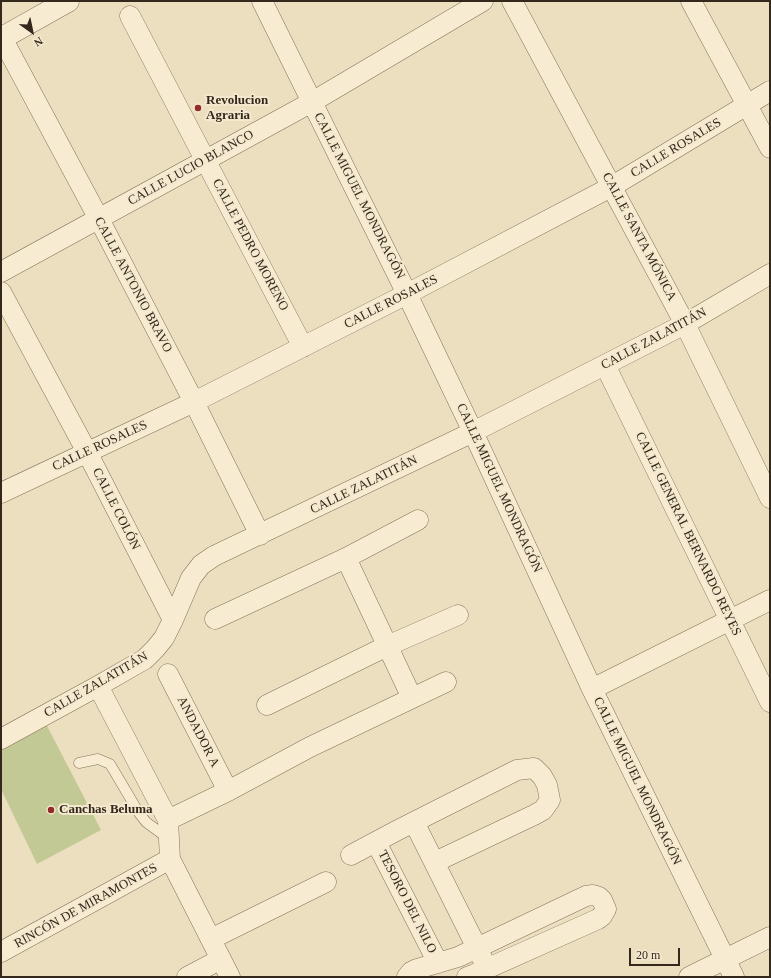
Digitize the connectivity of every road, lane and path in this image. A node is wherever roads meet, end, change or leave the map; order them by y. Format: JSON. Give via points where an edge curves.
{"nodes":[{"id":1,"x":68,"y":1,"type":"edge"},
{"id":2,"x":262,"y":1,"type":"edge"},
{"id":3,"x":483,"y":1,"type":"edge"},
{"id":4,"x":512,"y":1,"type":"edge"},
{"id":5,"x":691,"y":1,"type":"edge"},
{"id":6,"x":130,"y":16,"type":"dead end"},
{"id":7,"x":1,"y":38,"type":"edge"},
{"id":8,"x":770,"y":91,"type":"edge"},
{"id":9,"x":312,"y":102,"type":"junction"},
{"id":10,"x":747,"y":105,"type":"junction"},
{"id":11,"x":770,"y":148,"type":"edge"},
{"id":12,"x":205,"y":160,"type":"junction"},
{"id":13,"x":612,"y":187,"type":"junction"},
{"id":14,"x":99,"y":219,"type":"junction"},
{"id":15,"x":1,"y":272,"type":"edge"},
{"id":16,"x":770,"y":274,"type":"edge"},
{"id":17,"x":1,"y":292,"type":"edge"},
{"id":18,"x":408,"y":294,"type":"junction"},
{"id":19,"x":685,"y":324,"type":"junction"},
{"id":20,"x":303,"y":347,"type":"junction"},
{"id":21,"x":605,"y":365,"type":"junction"},
{"id":22,"x":194,"y":402,"type":"junction"},
{"id":23,"x":473,"y":432,"type":"junction"},
{"id":24,"x":87,"y":452,"type":"junction"},
{"id":25,"x":1,"y":493,"type":"edge"},
{"id":26,"x":770,"y":498,"type":"edge"},
{"id":27,"x":418,"y":520,"type":"dead end"},
{"id":28,"x":260,"y":535,"type":"junction"},
{"id":29,"x":346,"y":558,"type":"junction"},
{"id":30,"x":770,"y":600,"type":"edge"},
{"id":31,"x":458,"y":615,"type":"dead end"},
{"id":32,"x":215,"y":619,"type":"dead end"},
{"id":33,"x":173,"y":620,"type":"junction"},
{"id":34,"x":730,"y":620,"type":"junction"},
{"id":35,"x":387,"y":646,"type":"junction"},
{"id":36,"x":168,"y":674,"type":"dead end"},
{"id":37,"x":446,"y":682,"type":"dead end"},
{"id":38,"x":98,"y":686,"type":"junction"},
{"id":39,"x":592,"y":689,"type":"junction"},
{"id":40,"x":412,"y":698,"type":"junction"},
{"id":41,"x":770,"y":702,"type":"edge"},
{"id":42,"x":267,"y":705,"type":"dead end"},
{"id":43,"x":1,"y":739,"type":"edge"},
{"id":44,"x":79,"y":763,"type":"dead end"},
{"id":45,"x":228,"y":791,"type":"junction"},
{"id":46,"x":414,"y":822,"type":"junction"},
{"id":47,"x":168,"y":829,"type":"junction"},
{"id":48,"x":376,"y":842,"type":"junction"},
{"id":49,"x":351,"y":855,"type":"dead end"},
{"id":50,"x":170,"y":859,"type":"junction"},
{"id":51,"x":435,"y":862,"type":"junction"},
{"id":52,"x":326,"y":882,"type":"dead end"},
{"id":53,"x":770,"y":937,"type":"edge"},
{"id":54,"x":211,"y":939,"type":"junction"},
{"id":55,"x":478,"y":948,"type":"junction"},
{"id":56,"x":1,"y":952,"type":"edge"},
{"id":57,"x":221,"y":959,"type":"junction"},
{"id":58,"x":725,"y":959,"type":"junction"},
{"id":59,"x":438,"y":963,"type":"junction"},
{"id":60,"x":487,"y":969,"type":"junction"},
{"id":61,"x":187,"y":977,"type":"edge"},
{"id":62,"x":230,"y":977,"type":"edge"},
{"id":63,"x":407,"y":977,"type":"edge"},
{"id":64,"x":467,"y":977,"type":"edge"},
{"id":65,"x":690,"y":977,"type":"edge"},
{"id":66,"x":734,"y":977,"type":"edge"}],
"edges":[{"from":1,"to":7,"type":"street"},
{"from":2,"to":9,"type":"street","name":"CALLE MIGUEL MONDRAGÓN"},
{"from":3,"to":9,"type":"street","name":"CALLE LUCIO BLANCO"},
{"from":4,"to":13,"type":"street","name":"CALLE SANTA MÓNICA"},
{"from":5,"to":10,"type":"street"},
{"from":6,"to":12,"type":"street","name":"CALLE PEDRO MORENO"},
{"from":7,"to":14,"type":"street","name":"CALLE ANTONIO BRAVO"},
{"from":8,"to":10,"type":"street","name":"CALLE ROSALES"},
{"from":9,"to":12,"type":"street","name":"CALLE LUCIO BLANCO"},
{"from":9,"to":18,"type":"street","name":"CALLE MIGUEL MONDRAGÓN"},
{"from":10,"to":11,"type":"street"},
{"from":10,"to":13,"type":"street","name":"CALLE ROSALES"},
{"from":12,"to":14,"type":"street","name":"CALLE LUCIO BLANCO"},
{"from":12,"to":20,"type":"street","name":"CALLE PEDRO MORENO"},
{"from":13,"to":18,"type":"street","name":"CALLE ROSALES"},
{"from":13,"to":19,"type":"street","name":"CALLE SANTA MÓNICA"},
{"from":14,"to":15,"type":"street","name":"CALLE LUCIO BLANCO"},
{"from":14,"to":22,"type":"street","name":"CALLE ANTONIO BRAVO"},
{"from":16,"to":19,"type":"street","name":"CALLE ZALATITÁN"},
{"from":17,"to":24,"type":"street","name":"CALLE COLÓN"},
{"from":18,"to":20,"type":"street","name":"CALLE ROSALES"},
{"from":18,"to":23,"type":"street","name":"CALLE MIGUEL MONDRAGÓN"},
{"from":19,"to":21,"type":"street","name":"CALLE ZALATITÁN"},
{"from":19,"to":26,"type":"street","name":"CALLE SANTA MÓNICA"},
{"from":20,"to":22,"type":"street","name":"CALLE ROSALES"},
{"from":21,"to":23,"type":"street","name":"CALLE ZALATITÁN"},
{"from":21,"to":34,"type":"street","name":"CALLE GENERAL BERNARDO REYES"},
{"from":22,"to":24,"type":"street","name":"CALLE ROSALES"},
{"from":22,"to":28,"type":"street","name":"CALLE ANTONIO BRAVO"},
{"from":23,"to":28,"type":"street","name":"CALLE ZALATITÁN"},
{"from":23,"to":39,"type":"street","name":"CALLE MIGUEL MONDRAGÓN"},
{"from":24,"to":25,"type":"street","name":"CALLE ROSALES"},
{"from":24,"to":33,"type":"street","name":"CALLE COLÓN"},
{"from":27,"to":29,"type":"street"},
{"from":28,"to":33,"type":"street","name":"CALLE ZALATITÁN","via":[[214,556],[201,565],[190,578]]},
{"from":29,"to":32,"type":"street"},
{"from":29,"to":35,"type":"street"},
{"from":30,"to":34,"type":"street"},
{"from":31,"to":35,"type":"street"},
{"from":33,"to":38,"type":"street","name":"CALLE ZALATITÁN","via":[[164,638],[145,658]]},
{"from":34,"to":39,"type":"street"},
{"from":34,"to":41,"type":"street","name":"CALLE GENERAL BERNARDO REYES"},
{"from":35,"to":40,"type":"street"},
{"from":35,"to":42,"type":"street"},
{"from":36,"to":45,"type":"street","name":"ANDADOR A"},
{"from":37,"to":40,"type":"street"},
{"from":38,"to":43,"type":"street","name":"CALLE ZALATITÁN"},
{"from":38,"to":47,"type":"street"},
{"from":39,"to":58,"type":"street","name":"CALLE MIGUEL MONDRAGÓN"},
{"from":40,"to":45,"type":"street","via":[[310,747]]},
{"from":44,"to":47,"type":"lane","via":[[98,759],[110,764],[146,822]]},
{"from":45,"to":47,"type":"street"},
{"from":46,"to":48,"type":"street","name":"TESORO DEL NILO"},
{"from":46,"to":51,"type":"street"},
{"from":46,"to":51,"type":"street","name":"TESORO DEL NILO","via":[[517,770],[534,768],[547,785],[550,800],[542,810]]},
{"from":47,"to":50,"type":"street"},
{"from":48,"to":49,"type":"street","name":"TESORO DEL NILO"},
{"from":48,"to":59,"type":"street","name":"TESORO DEL NILO"},
{"from":50,"to":54,"type":"street"},
{"from":50,"to":56,"type":"street","name":"RINCÓN DE MIRAMONTES"},
{"from":51,"to":55,"type":"street"},
{"from":52,"to":54,"type":"street"},
{"from":53,"to":58,"type":"street"},
{"from":54,"to":57,"type":"street"},
{"from":55,"to":59,"type":"street","name":"TESORO DEL NILO"},
{"from":55,"to":60,"type":"street"},
{"from":55,"to":60,"type":"street","name":"TESORO DEL NILO","via":[[586,896],[599,896],[605,904],[606,909],[602,916]]},
{"from":57,"to":61,"type":"street"},
{"from":57,"to":62,"type":"street"},
{"from":58,"to":65,"type":"street"},
{"from":58,"to":66,"type":"street","name":"CALLE MIGUEL MONDRAGÓN"},
{"from":59,"to":63,"type":"street","name":"TESORO DEL NILO","via":[[417,969]]},
{"from":60,"to":64,"type":"street","name":"TESORO DEL NILO"}]}
